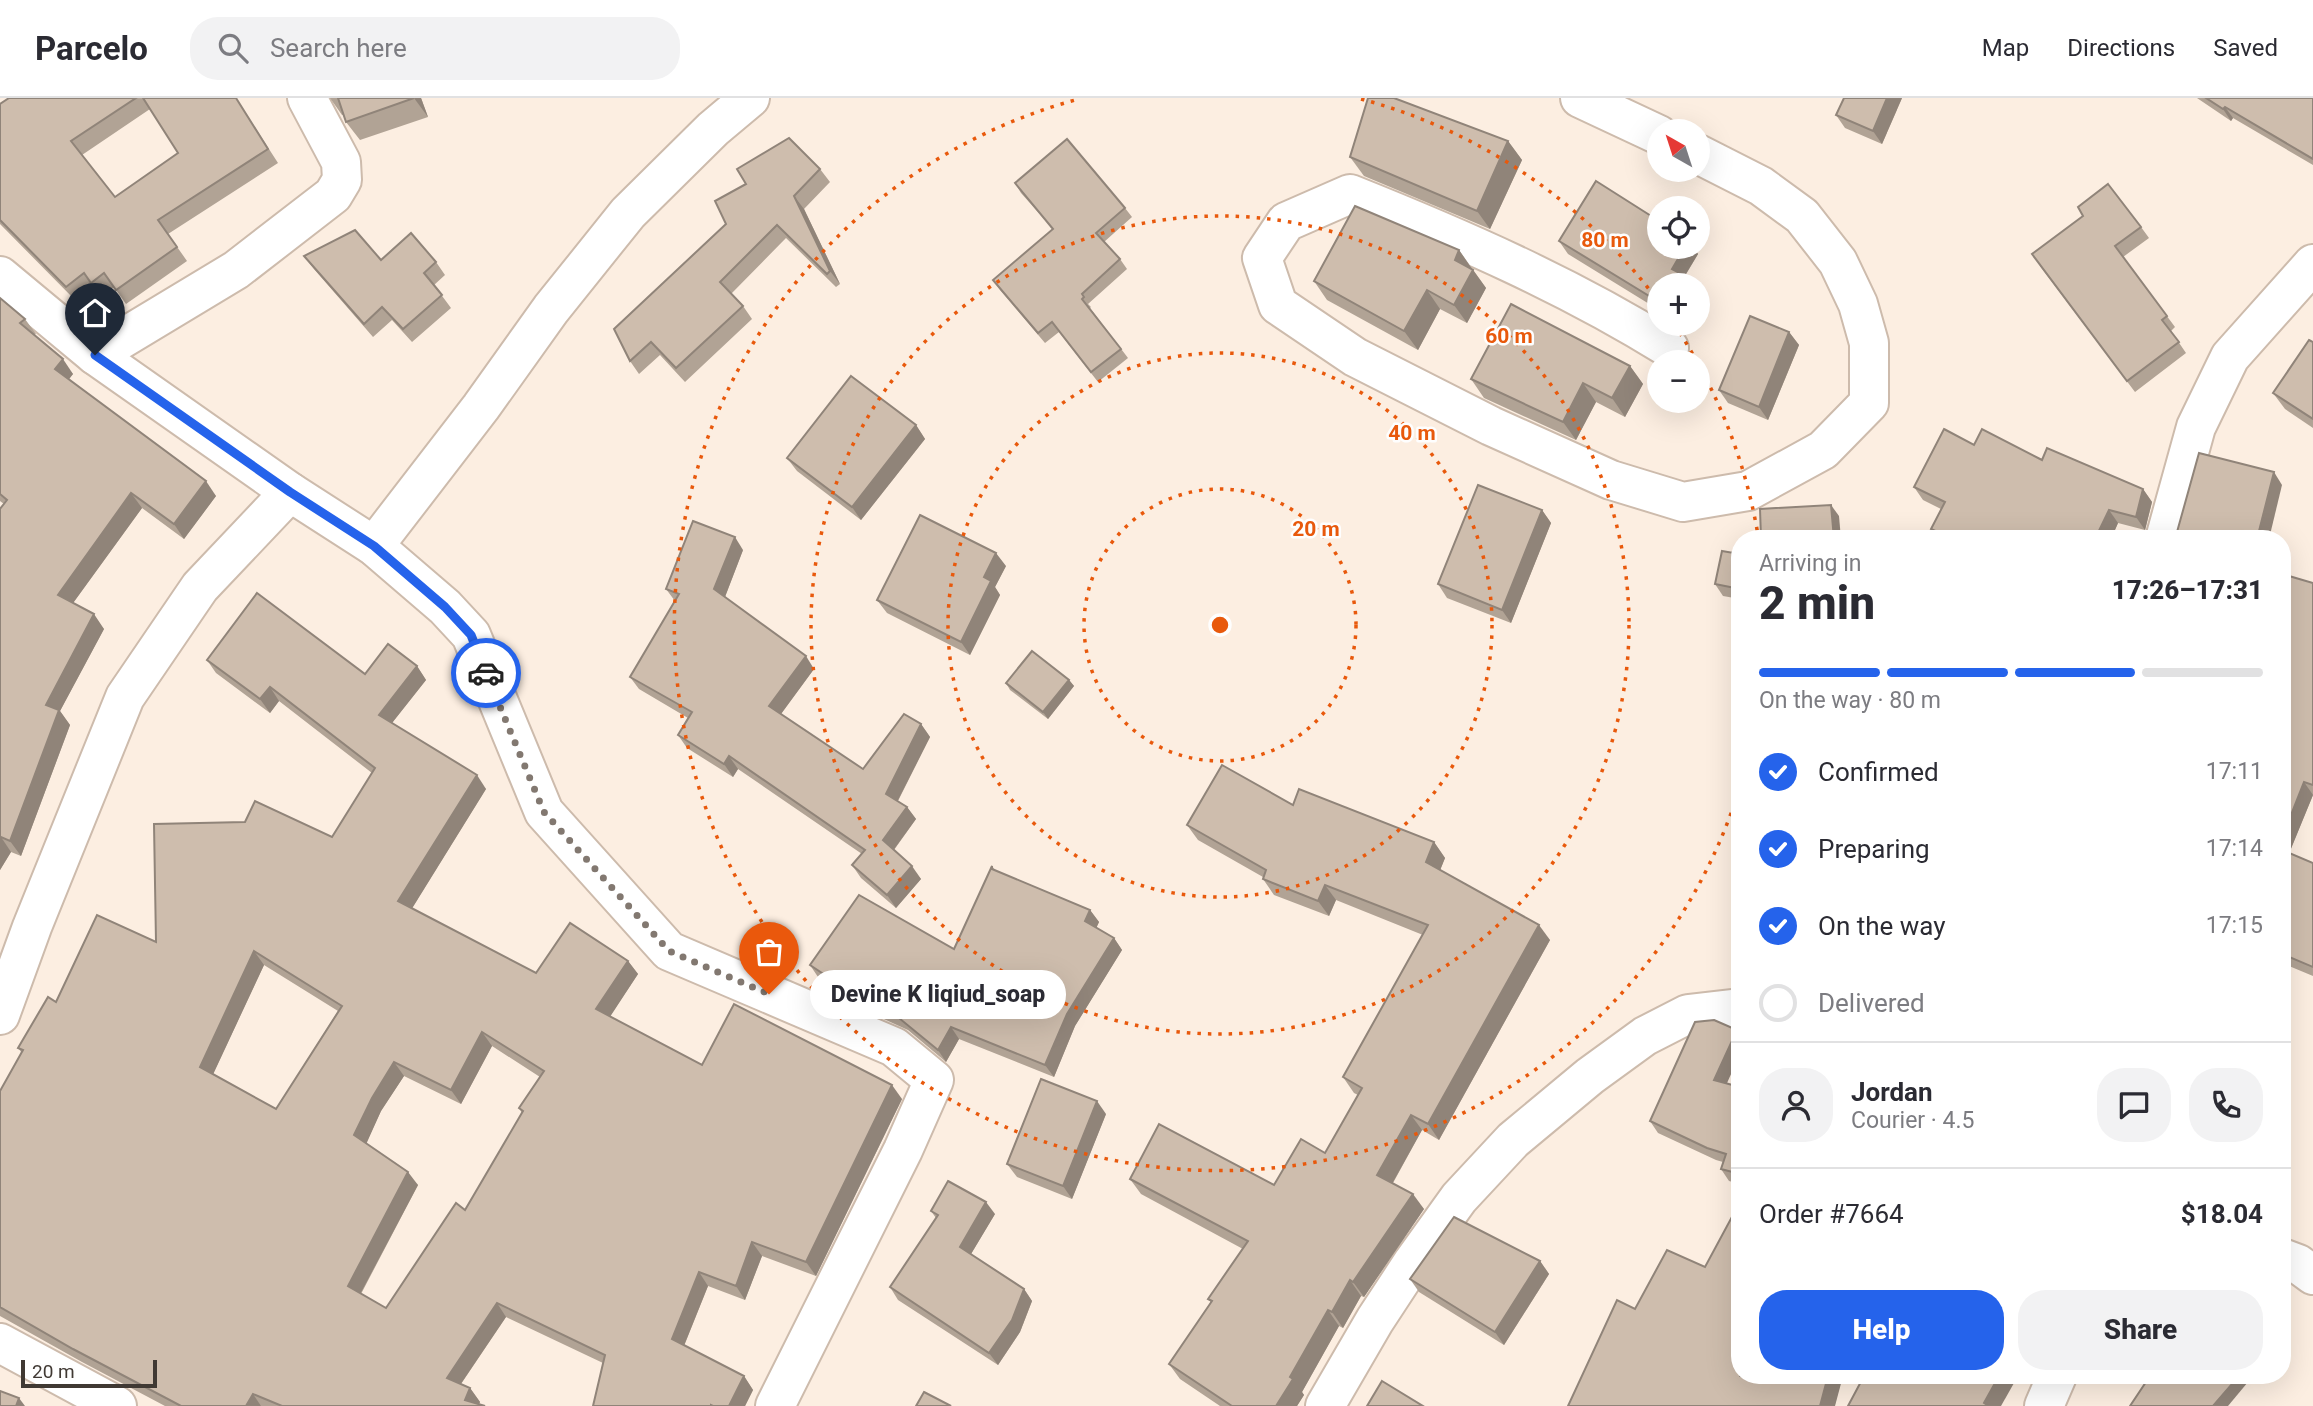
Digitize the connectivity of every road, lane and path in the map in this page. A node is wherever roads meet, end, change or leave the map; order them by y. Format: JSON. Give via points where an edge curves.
{"nodes":[{"id":1,"x":307,"y":98,"type":"edge"},
{"id":2,"x":750,"y":98,"type":"edge"},
{"id":3,"x":1580,"y":98,"type":"edge"},
{"id":4,"x":1647,"y":129,"type":"edge"},
{"id":5,"x":1710,"y":160,"type":"edge"},
{"id":6,"x":2313,"y":264,"type":"edge"},
{"id":7,"x":0,"y":276,"type":"edge"},
{"id":8,"x":1669,"y":348,"type":"dead end"},
{"id":9,"x":95,"y":355,"type":"junction"},
{"id":10,"x":290,"y":492,"type":"junction"},
{"id":11,"x":2167,"y":530,"type":"edge"},
{"id":12,"x":374,"y":546,"type":"junction"},
{"id":13,"x":1731,"y":1009,"type":"edge"},
{"id":14,"x":0,"y":1015,"type":"edge"},
{"id":15,"x":2291,"y":1261,"type":"edge"},
{"id":16,"x":2313,"y":1275,"type":"edge"},
{"id":17,"x":0,"y":1343,"type":"edge"},
{"id":18,"x":2054,"y":1384,"type":"edge"},
{"id":19,"x":117,"y":1406,"type":"edge"},
{"id":20,"x":775,"y":1406,"type":"edge"},
{"id":21,"x":1325,"y":1406,"type":"edge"},
{"id":22,"x":2044,"y":1406,"type":"edge"}],
"edges":[{"from":1,"to":9,"type":"street","via":[[341,162],[342,180],[333,195],[236,270]]},
{"from":2,"to":12,"type":"street","via":[[628,213]]},
{"from":3,"to":4,"type":"street"},
{"from":5,"to":8,"type":"street","via":[[1761,186],[1802,216],[1838,262],[1869,344],[1869,402],[1823,450],[1748,491],[1683,502],[1611,480],[1490,426],[1355,357],[1278,305],[1262,258],[1286,222],[1350,194],[1540,276]]},
{"from":6,"to":11,"type":"street","via":[[2230,356],[2196,427]]},
{"from":7,"to":9,"type":"street"},
{"from":9,"to":10,"type":"street"},
{"from":10,"to":12,"type":"street"},
{"from":10,"to":14,"type":"street","via":[[200,587],[125,697]]},
{"from":12,"to":20,"type":"street","via":[[471,635],[544,812],[669,951],[894,1047],[934,1080]]},
{"from":13,"to":21,"type":"street","via":[[1688,1014],[1645,1036],[1513,1140],[1459,1198],[1413,1262]]},
{"from":15,"to":16,"type":"street"},
{"from":17,"to":19,"type":"street"},
{"from":18,"to":22,"type":"street"}]}
